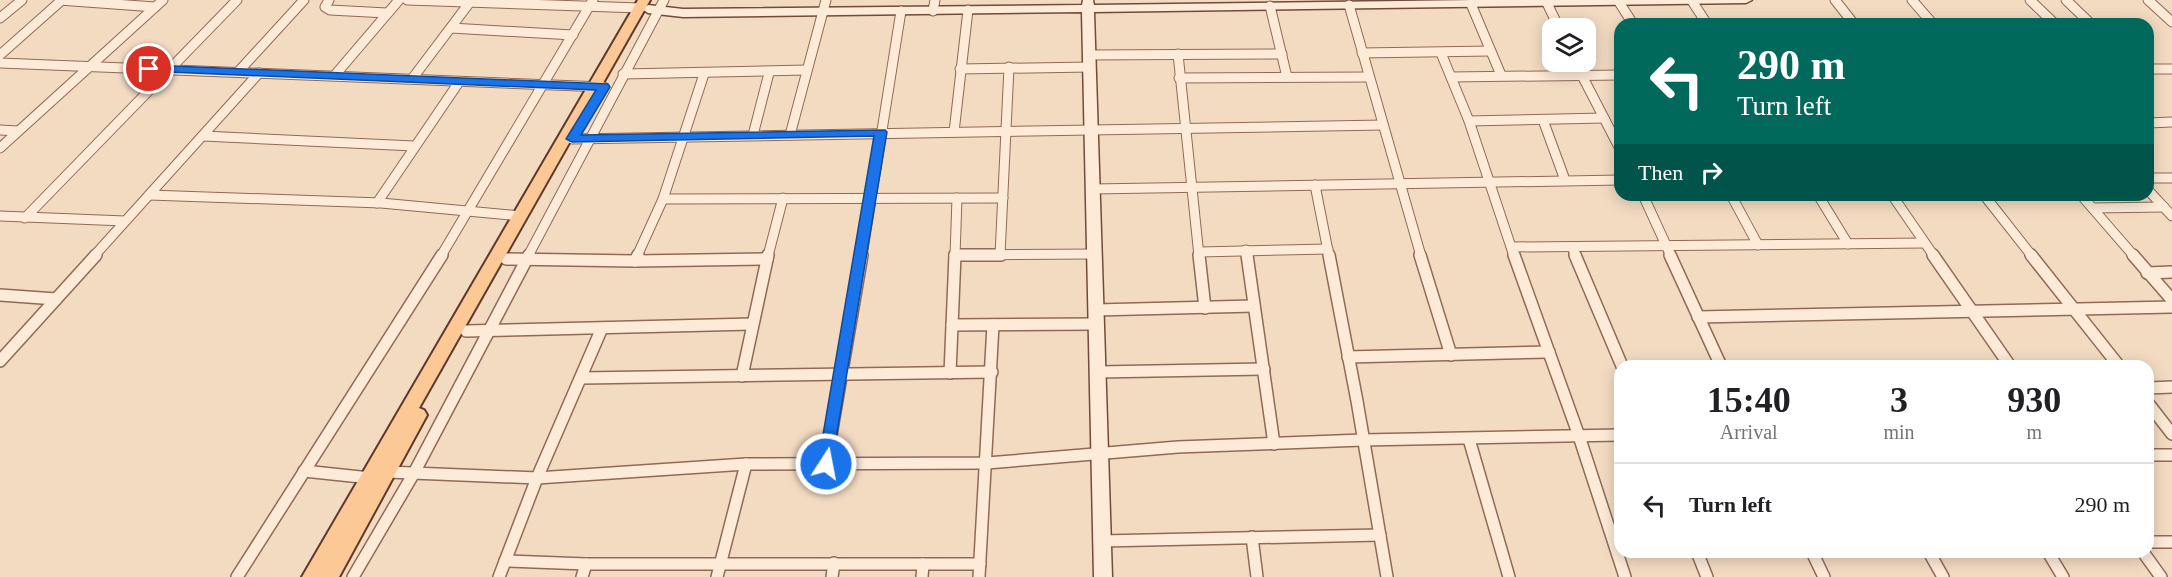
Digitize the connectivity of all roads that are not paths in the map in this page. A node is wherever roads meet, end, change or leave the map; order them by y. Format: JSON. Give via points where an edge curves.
{"nodes":[{"id":1,"x":22,"y":0,"type":"edge"},
{"id":2,"x":61,"y":0,"type":"edge"},
{"id":3,"x":237,"y":0,"type":"edge"},
{"id":4,"x":304,"y":0,"type":"edge"},
{"id":5,"x":329,"y":0,"type":"edge"},
{"id":6,"x":399,"y":0,"type":"edge"},
{"id":7,"x":407,"y":0,"type":"edge"},
{"id":8,"x":826,"y":0,"type":"edge"},
{"id":9,"x":1700,"y":0,"type":"edge"},
{"id":10,"x":1746,"y":0,"type":"edge"},
{"id":11,"x":1835,"y":0,"type":"edge"},
{"id":12,"x":1912,"y":0,"type":"edge"},
{"id":13,"x":2030,"y":0,"type":"edge"},
{"id":14,"x":2066,"y":0,"type":"edge"},
{"id":15,"x":2148,"y":0,"type":"edge"},
{"id":16,"x":1625,"y":1,"type":"edge"},
{"id":17,"x":1692,"y":1,"type":"edge"},
{"id":18,"x":470,"y":2,"type":"junction"},
{"id":19,"x":1383,"y":2,"type":"edge"},
{"id":20,"x":128,"y":3,"type":"edge"},
{"id":21,"x":159,"y":3,"type":"edge"},
{"id":22,"x":1307,"y":3,"type":"edge"},
{"id":23,"x":1547,"y":3,"type":"junction"},
{"id":24,"x":591,"y":4,"type":"edge"},
{"id":25,"x":651,"y":4,"type":"edge"},
{"id":26,"x":1088,"y":4,"type":"edge"},
{"id":27,"x":1193,"y":4,"type":"edge"},
{"id":28,"x":1471,"y":4,"type":"junction"},
{"id":29,"x":934,"y":5,"type":"edge"},
{"id":30,"x":1013,"y":5,"type":"edge"},
{"id":31,"x":1349,"y":5,"type":"junction"},
{"id":32,"x":1270,"y":6,"type":"junction"},
{"id":33,"x":968,"y":10,"type":"junction"},
{"id":34,"x":901,"y":11,"type":"junction"},
{"id":35,"x":822,"y":12,"type":"junction"},
{"id":36,"x":387,"y":13,"type":"junction"},
{"id":37,"x":0,"y":18,"type":"edge"},
{"id":38,"x":1554,"y":18,"type":"edge"},
{"id":39,"x":1631,"y":18,"type":"edge"},
{"id":40,"x":1703,"y":18,"type":"edge"},
{"id":41,"x":1849,"y":18,"type":"edge"},
{"id":42,"x":1928,"y":18,"type":"edge"},
{"id":43,"x":2049,"y":18,"type":"edge"},
{"id":44,"x":2085,"y":18,"type":"edge"},
{"id":45,"x":2172,"y":22,"type":"edge"},
{"id":46,"x":451,"y":28,"type":"junction"},
{"id":47,"x":573,"y":34,"type":"junction"},
{"id":48,"x":1490,"y":51,"type":"junction"},
{"id":49,"x":1362,"y":53,"type":"junction"},
{"id":50,"x":1441,"y":53,"type":"junction"},
{"id":51,"x":1178,"y":54,"type":"junction"},
{"id":52,"x":1282,"y":54,"type":"junction"},
{"id":53,"x":0,"y":55,"type":"edge"},
{"id":54,"x":1090,"y":61,"type":"junction"},
{"id":55,"x":0,"y":63,"type":"edge"},
{"id":56,"x":90,"y":66,"type":"junction"},
{"id":57,"x":1009,"y":67,"type":"junction"},
{"id":58,"x":960,"y":69,"type":"junction"},
{"id":59,"x":2154,"y":69,"type":"edge"},
{"id":60,"x":2172,"y":69,"type":"edge"},
{"id":61,"x":168,"y":70,"type":"junction"},
{"id":62,"x":806,"y":70,"type":"junction"},
{"id":63,"x":238,"y":72,"type":"junction"},
{"id":64,"x":259,"y":73,"type":"junction"},
{"id":65,"x":769,"y":73,"type":"junction"},
{"id":66,"x":623,"y":74,"type":"junction"},
{"id":67,"x":704,"y":74,"type":"junction"},
{"id":68,"x":1581,"y":74,"type":"junction"},
{"id":69,"x":335,"y":75,"type":"junction"},
{"id":70,"x":1501,"y":75,"type":"junction"},
{"id":71,"x":1614,"y":75,"type":"edge"},
{"id":72,"x":1451,"y":76,"type":"junction"},
{"id":73,"x":1287,"y":77,"type":"junction"},
{"id":74,"x":1369,"y":77,"type":"junction"},
{"id":75,"x":1179,"y":78,"type":"junction"},
{"id":76,"x":412,"y":79,"type":"junction"},
{"id":77,"x":459,"y":82,"type":"junction"},
{"id":78,"x":545,"y":84,"type":"junction"},
{"id":79,"x":599,"y":86,"type":"junction"},
{"id":80,"x":1544,"y":120,"type":"junction"},
{"id":81,"x":1469,"y":121,"type":"junction"},
{"id":82,"x":2154,"y":121,"type":"edge"},
{"id":83,"x":2172,"y":122,"type":"edge"},
{"id":84,"x":1606,"y":123,"type":"junction"},
{"id":85,"x":1383,"y":125,"type":"junction"},
{"id":86,"x":1614,"y":125,"type":"edge"},
{"id":87,"x":1186,"y":129,"type":"junction"},
{"id":88,"x":0,"y":130,"type":"edge"},
{"id":89,"x":1091,"y":130,"type":"junction"},
{"id":90,"x":18,"y":131,"type":"junction"},
{"id":91,"x":881,"y":132,"type":"junction"},
{"id":92,"x":954,"y":132,"type":"junction"},
{"id":93,"x":1004,"y":132,"type":"junction"},
{"id":94,"x":753,"y":135,"type":"junction"},
{"id":95,"x":790,"y":135,"type":"junction"},
{"id":96,"x":203,"y":136,"type":"junction"},
{"id":97,"x":683,"y":136,"type":"junction"},
{"id":98,"x":1614,"y":138,"type":"edge"},
{"id":99,"x":581,"y":139,"type":"junction"},
{"id":100,"x":414,"y":146,"type":"junction"},
{"id":101,"x":0,"y":148,"type":"edge"},
{"id":102,"x":2154,"y":178,"type":"edge"},
{"id":103,"x":2172,"y":178,"type":"edge"},
{"id":104,"x":1565,"y":180,"type":"junction"},
{"id":105,"x":1614,"y":180,"type":"edge"},
{"id":106,"x":1489,"y":182,"type":"junction"},
{"id":107,"x":1398,"y":183,"type":"junction"},
{"id":108,"x":1315,"y":185,"type":"junction"},
{"id":109,"x":1193,"y":186,"type":"junction"},
{"id":110,"x":1093,"y":189,"type":"junction"},
{"id":111,"x":149,"y":195,"type":"junction"},
{"id":112,"x":2154,"y":196,"type":"edge"},
{"id":113,"x":783,"y":198,"type":"junction"},
{"id":114,"x":870,"y":198,"type":"junction"},
{"id":115,"x":957,"y":198,"type":"junction"},
{"id":116,"x":1004,"y":198,"type":"junction"},
{"id":117,"x":663,"y":199,"type":"junction"},
{"id":118,"x":1646,"y":201,"type":"edge"},
{"id":119,"x":1734,"y":201,"type":"edge"},
{"id":120,"x":1822,"y":201,"type":"edge"},
{"id":121,"x":1896,"y":201,"type":"edge"},
{"id":122,"x":1989,"y":201,"type":"edge"},
{"id":123,"x":2087,"y":201,"type":"edge"},
{"id":124,"x":377,"y":203,"type":"junction"},
{"id":125,"x":2164,"y":207,"type":"junction"},
{"id":126,"x":2093,"y":208,"type":"junction"},
{"id":127,"x":471,"y":209,"type":"junction"},
{"id":128,"x":0,"y":216,"type":"edge"},
{"id":129,"x":520,"y":216,"type":"junction"},
{"id":130,"x":2172,"y":216,"type":"edge"},
{"id":131,"x":25,"y":218,"type":"junction"},
{"id":132,"x":125,"y":221,"type":"junction"},
{"id":133,"x":1924,"y":243,"type":"junction"},
{"id":134,"x":1848,"y":244,"type":"junction"},
{"id":135,"x":1758,"y":245,"type":"junction"},
{"id":136,"x":1666,"y":246,"type":"junction"},
{"id":137,"x":1512,"y":247,"type":"junction"},
{"id":138,"x":1572,"y":247,"type":"junction"},
{"id":139,"x":1328,"y":249,"type":"junction"},
{"id":140,"x":1246,"y":250,"type":"junction"},
{"id":141,"x":1200,"y":252,"type":"junction"},
{"id":142,"x":1095,"y":254,"type":"junction"},
{"id":143,"x":955,"y":255,"type":"junction"},
{"id":144,"x":1000,"y":255,"type":"junction"},
{"id":145,"x":506,"y":259,"type":"junction"},
{"id":146,"x":767,"y":259,"type":"junction"},
{"id":147,"x":526,"y":260,"type":"junction"},
{"id":148,"x":635,"y":261,"type":"junction"},
{"id":149,"x":2172,"y":272,"type":"edge"},
{"id":150,"x":2147,"y":273,"type":"junction"},
{"id":151,"x":0,"y":295,"type":"edge"},
{"id":152,"x":56,"y":299,"type":"junction"},
{"id":153,"x":2172,"y":300,"type":"edge"},
{"id":154,"x":1254,"y":306,"type":"junction"},
{"id":155,"x":2172,"y":307,"type":"edge"},
{"id":156,"x":1205,"y":308,"type":"junction"},
{"id":157,"x":2075,"y":310,"type":"junction"},
{"id":158,"x":1973,"y":313,"type":"junction"},
{"id":159,"x":1096,"y":317,"type":"junction"},
{"id":160,"x":1698,"y":317,"type":"junction"},
{"id":161,"x":752,"y":324,"type":"junction"},
{"id":162,"x":952,"y":325,"type":"junction"},
{"id":163,"x":993,"y":325,"type":"junction"},
{"id":164,"x":602,"y":328,"type":"junction"},
{"id":165,"x":466,"y":331,"type":"junction"},
{"id":166,"x":490,"y":331,"type":"junction"},
{"id":167,"x":1549,"y":352,"type":"junction"},
{"id":168,"x":1451,"y":355,"type":"junction"},
{"id":169,"x":1348,"y":357,"type":"junction"},
{"id":170,"x":1619,"y":360,"type":"edge"},
{"id":171,"x":1718,"y":360,"type":"edge"},
{"id":172,"x":2006,"y":360,"type":"edge"},
{"id":173,"x":2114,"y":360,"type":"edge"},
{"id":174,"x":0,"y":361,"type":"edge"},
{"id":175,"x":1264,"y":369,"type":"junction"},
{"id":176,"x":992,"y":372,"type":"junction"},
{"id":177,"x":1098,"y":372,"type":"junction"},
{"id":178,"x":950,"y":373,"type":"junction"},
{"id":179,"x":843,"y":374,"type":"junction"},
{"id":180,"x":742,"y":376,"type":"junction"},
{"id":181,"x":581,"y":378,"type":"junction"},
{"id":182,"x":2172,"y":387,"type":"edge"},
{"id":183,"x":2154,"y":388,"type":"edge"},
{"id":184,"x":2154,"y":411,"type":"edge"},
{"id":185,"x":2172,"y":434,"type":"edge"},
{"id":186,"x":1614,"y":435,"type":"edge"},
{"id":187,"x":1579,"y":436,"type":"junction"},
{"id":188,"x":1469,"y":439,"type":"junction"},
{"id":189,"x":1363,"y":440,"type":"junction"},
{"id":190,"x":1274,"y":444,"type":"junction"},
{"id":191,"x":1100,"y":455,"type":"junction"},
{"id":192,"x":2154,"y":455,"type":"edge"},
{"id":193,"x":2172,"y":455,"type":"edge"},
{"id":194,"x":987,"y":463,"type":"junction"},
{"id":195,"x":746,"y":464,"type":"junction"},
{"id":196,"x":826,"y":464,"type":"junction"},
{"id":197,"x":304,"y":471,"type":"junction"},
{"id":198,"x":388,"y":472,"type":"junction"},
{"id":199,"x":414,"y":473,"type":"junction"},
{"id":200,"x":370,"y":478,"type":"junction"},
{"id":201,"x":537,"y":478,"type":"junction"},
{"id":202,"x":1380,"y":535,"type":"junction"},
{"id":203,"x":1251,"y":537,"type":"junction"},
{"id":204,"x":1102,"y":541,"type":"junction"},
{"id":205,"x":2154,"y":542,"type":"edge"},
{"id":206,"x":2172,"y":542,"type":"edge"},
{"id":207,"x":1614,"y":543,"type":"edge"},
{"id":208,"x":1619,"y":558,"type":"edge"},
{"id":209,"x":1699,"y":558,"type":"edge"},
{"id":210,"x":1815,"y":558,"type":"edge"},
{"id":211,"x":1932,"y":558,"type":"edge"},
{"id":212,"x":2052,"y":558,"type":"edge"},
{"id":213,"x":2147,"y":558,"type":"edge"},
{"id":214,"x":505,"y":561,"type":"junction"},
{"id":215,"x":720,"y":563,"type":"junction"},
{"id":216,"x":834,"y":563,"type":"junction"},
{"id":217,"x":586,"y":564,"type":"junction"},
{"id":218,"x":923,"y":570,"type":"edge"},
{"id":219,"x":980,"y":570,"type":"edge"},
{"id":220,"x":237,"y":577,"type":"edge"},
{"id":221,"x":312,"y":577,"type":"edge"},
{"id":222,"x":328,"y":577,"type":"edge"},
{"id":223,"x":353,"y":577,"type":"edge"},
{"id":224,"x":499,"y":577,"type":"edge"},
{"id":225,"x":582,"y":577,"type":"edge"},
{"id":226,"x":717,"y":577,"type":"edge"},
{"id":227,"x":832,"y":577,"type":"edge"},
{"id":228,"x":1103,"y":577,"type":"edge"},
{"id":229,"x":1257,"y":577,"type":"edge"},
{"id":230,"x":1387,"y":577,"type":"edge"},
{"id":231,"x":1509,"y":577,"type":"edge"},
{"id":232,"x":1625,"y":577,"type":"edge"},
{"id":233,"x":1707,"y":577,"type":"edge"},
{"id":234,"x":1824,"y":577,"type":"edge"},
{"id":235,"x":1943,"y":577,"type":"edge"},
{"id":236,"x":2063,"y":577,"type":"edge"},
{"id":237,"x":2161,"y":577,"type":"edge"}],
"edges":[{"from":1,"to":37,"type":"street"},
{"from":2,"to":20,"type":"street"},
{"from":2,"to":53,"type":"street"},
{"from":3,"to":61,"type":"street"},
{"from":4,"to":63,"type":"street"},
{"from":5,"to":36,"type":"street","via":[[325,7],[330,10]]},
{"from":6,"to":36,"type":"street"},
{"from":7,"to":18,"type":"street"},
{"from":8,"to":35,"type":"street"},
{"from":9,"to":10,"type":"street"},
{"from":9,"to":17,"type":"street"},
{"from":11,"to":41,"type":"street"},
{"from":12,"to":42,"type":"street"},
{"from":13,"to":43,"type":"street"},
{"from":14,"to":44,"type":"street"},
{"from":15,"to":45,"type":"street"},
{"from":16,"to":17,"type":"street"},
{"from":16,"to":23,"type":"street"},
{"from":16,"to":39,"type":"street"},
{"from":17,"to":40,"type":"street"},
{"from":18,"to":24,"type":"street"},
{"from":18,"to":46,"type":"street"},
{"from":19,"to":28,"type":"street"},
{"from":19,"to":31,"type":"street"},
{"from":20,"to":21,"type":"street"},
{"from":21,"to":56,"type":"street"},
{"from":22,"to":31,"type":"street"},
{"from":22,"to":32,"type":"street"},
{"from":23,"to":28,"type":"street"},
{"from":23,"to":38,"type":"street"},
{"from":24,"to":25,"type":"street"},
{"from":24,"to":47,"type":"street"},
{"from":25,"to":35,"type":"street","via":[[683,13]]},
{"from":25,"to":66,"type":"street"},
{"from":25,"to":79,"type":"main road"},
{"from":26,"to":27,"type":"street"},
{"from":26,"to":30,"type":"street"},
{"from":26,"to":54,"type":"street"},
{"from":27,"to":32,"type":"street"},
{"from":28,"to":48,"type":"street"},
{"from":29,"to":33,"type":"street"},
{"from":29,"to":34,"type":"street"},
{"from":30,"to":33,"type":"street"},
{"from":31,"to":49,"type":"street"},
{"from":32,"to":52,"type":"street"},
{"from":33,"to":58,"type":"street"},
{"from":34,"to":35,"type":"street"},
{"from":34,"to":91,"type":"street"},
{"from":35,"to":62,"type":"street"},
{"from":36,"to":69,"type":"street"},
{"from":46,"to":47,"type":"street"},
{"from":46,"to":76,"type":"street"},
{"from":47,"to":78,"type":"street"},
{"from":48,"to":50,"type":"street"},
{"from":48,"to":70,"type":"street"},
{"from":49,"to":50,"type":"street"},
{"from":49,"to":74,"type":"street"},
{"from":50,"to":72,"type":"street"},
{"from":51,"to":52,"type":"street"},
{"from":51,"to":54,"type":"street"},
{"from":51,"to":75,"type":"street"},
{"from":52,"to":73,"type":"street"},
{"from":54,"to":57,"type":"street"},
{"from":54,"to":89,"type":"street"},
{"from":55,"to":56,"type":"street"},
{"from":56,"to":61,"type":"street"},
{"from":56,"to":90,"type":"street"},
{"from":57,"to":58,"type":"street"},
{"from":57,"to":93,"type":"street"},
{"from":58,"to":92,"type":"street"},
{"from":59,"to":60,"type":"street"},
{"from":61,"to":63,"type":"street"},
{"from":61,"to":131,"type":"street"},
{"from":62,"to":65,"type":"street"},
{"from":62,"to":95,"type":"street"},
{"from":63,"to":64,"type":"street"},
{"from":64,"to":69,"type":"street"},
{"from":64,"to":96,"type":"street"},
{"from":65,"to":67,"type":"street"},
{"from":65,"to":94,"type":"street"},
{"from":66,"to":67,"type":"street"},
{"from":66,"to":99,"type":"street"},
{"from":67,"to":97,"type":"street"},
{"from":68,"to":70,"type":"street"},
{"from":68,"to":71,"type":"street"},
{"from":68,"to":84,"type":"street"},
{"from":69,"to":76,"type":"street"},
{"from":70,"to":72,"type":"street"},
{"from":72,"to":81,"type":"street"},
{"from":73,"to":74,"type":"street"},
{"from":73,"to":75,"type":"street"},
{"from":74,"to":85,"type":"street"},
{"from":75,"to":87,"type":"street"},
{"from":76,"to":77,"type":"street"},
{"from":77,"to":78,"type":"street"},
{"from":77,"to":100,"type":"street"},
{"from":78,"to":79,"type":"street"},
{"from":78,"to":127,"type":"street"},
{"from":79,"to":99,"type":"main road"},
{"from":79,"to":129,"type":"main road"},
{"from":80,"to":81,"type":"street"},
{"from":80,"to":84,"type":"street"},
{"from":80,"to":104,"type":"street"},
{"from":81,"to":106,"type":"street"},
{"from":82,"to":83,"type":"street"},
{"from":84,"to":86,"type":"street"},
{"from":84,"to":98,"type":"street"},
{"from":85,"to":87,"type":"street"},
{"from":85,"to":107,"type":"street"},
{"from":87,"to":89,"type":"street"},
{"from":87,"to":109,"type":"street"},
{"from":88,"to":90,"type":"street"},
{"from":89,"to":93,"type":"street"},
{"from":89,"to":110,"type":"street"},
{"from":90,"to":101,"type":"street"},
{"from":91,"to":92,"type":"street"},
{"from":91,"to":95,"type":"street"},
{"from":91,"to":114,"type":"street"},
{"from":92,"to":93,"type":"street"},
{"from":93,"to":116,"type":"street"},
{"from":94,"to":95,"type":"street"},
{"from":94,"to":97,"type":"street"},
{"from":96,"to":100,"type":"street"},
{"from":96,"to":111,"type":"street"},
{"from":97,"to":99,"type":"street"},
{"from":97,"to":117,"type":"street"},
{"from":99,"to":145,"type":"main road"},
{"from":99,"to":147,"type":"street"},
{"from":100,"to":124,"type":"street"},
{"from":102,"to":103,"type":"street"},
{"from":104,"to":105,"type":"street"},
{"from":104,"to":106,"type":"street"},
{"from":106,"to":107,"type":"street"},
{"from":106,"to":137,"type":"street"},
{"from":107,"to":108,"type":"street"},
{"from":107,"to":168,"type":"street"},
{"from":108,"to":109,"type":"street"},
{"from":108,"to":139,"type":"street"},
{"from":109,"to":110,"type":"street"},
{"from":109,"to":141,"type":"street"},
{"from":110,"to":142,"type":"street"},
{"from":111,"to":124,"type":"street"},
{"from":111,"to":132,"type":"street"},
{"from":112,"to":125,"type":"street"},
{"from":113,"to":114,"type":"street"},
{"from":113,"to":117,"type":"street"},
{"from":113,"to":146,"type":"street"},
{"from":114,"to":115,"type":"street"},
{"from":114,"to":179,"type":"street"},
{"from":115,"to":116,"type":"street"},
{"from":115,"to":143,"type":"street"},
{"from":116,"to":144,"type":"street"},
{"from":117,"to":148,"type":"street"},
{"from":118,"to":136,"type":"street"},
{"from":119,"to":135,"type":"street"},
{"from":120,"to":134,"type":"street"},
{"from":121,"to":133,"type":"street"},
{"from":122,"to":157,"type":"street"},
{"from":123,"to":126,"type":"street"},
{"from":124,"to":127,"type":"street"},
{"from":125,"to":126,"type":"street"},
{"from":125,"to":130,"type":"street"},
{"from":126,"to":150,"type":"street"},
{"from":127,"to":129,"type":"street"},
{"from":127,"to":197,"type":"street"},
{"from":128,"to":131,"type":"street"},
{"from":129,"to":200,"type":"main road"},
{"from":131,"to":132,"type":"street"},
{"from":132,"to":152,"type":"street"},
{"from":133,"to":134,"type":"street"},
{"from":133,"to":158,"type":"street"},
{"from":134,"to":135,"type":"street"},
{"from":135,"to":136,"type":"street"},
{"from":136,"to":138,"type":"street"},
{"from":136,"to":160,"type":"street"},
{"from":137,"to":138,"type":"street"},
{"from":137,"to":167,"type":"street"},
{"from":138,"to":170,"type":"street"},
{"from":139,"to":140,"type":"street"},
{"from":139,"to":169,"type":"street"},
{"from":140,"to":141,"type":"street"},
{"from":140,"to":154,"type":"street"},
{"from":141,"to":156,"type":"street"},
{"from":142,"to":144,"type":"street"},
{"from":142,"to":159,"type":"street"},
{"from":143,"to":144,"type":"street"},
{"from":143,"to":162,"type":"street"},
{"from":145,"to":147,"type":"street"},
{"from":145,"to":165,"type":"main road"},
{"from":146,"to":148,"type":"street"},
{"from":146,"to":161,"type":"street"},
{"from":147,"to":148,"type":"street"},
{"from":147,"to":166,"type":"street"},
{"from":149,"to":150,"type":"street"},
{"from":150,"to":153,"type":"street"},
{"from":151,"to":152,"type":"street"},
{"from":152,"to":174,"type":"street"},
{"from":154,"to":156,"type":"street"},
{"from":154,"to":175,"type":"street"},
{"from":155,"to":157,"type":"street"},
{"from":156,"to":159,"type":"street"},
{"from":157,"to":158,"type":"street"},
{"from":157,"to":173,"type":"street"},
{"from":158,"to":160,"type":"street"},
{"from":158,"to":172,"type":"street"},
{"from":159,"to":163,"type":"street"},
{"from":159,"to":177,"type":"street"},
{"from":160,"to":171,"type":"street"},
{"from":161,"to":164,"type":"street"},
{"from":161,"to":180,"type":"street"},
{"from":162,"to":163,"type":"street"},
{"from":162,"to":178,"type":"street"},
{"from":163,"to":176,"type":"street"},
{"from":164,"to":166,"type":"street"},
{"from":164,"to":181,"type":"street"},
{"from":165,"to":166,"type":"street"},
{"from":165,"to":198,"type":"main road"},
{"from":166,"to":199,"type":"street"},
{"from":167,"to":168,"type":"street"},
{"from":167,"to":187,"type":"street"},
{"from":168,"to":169,"type":"street"},
{"from":169,"to":189,"type":"street"},
{"from":175,"to":177,"type":"street"},
{"from":175,"to":190,"type":"street"},
{"from":176,"to":178,"type":"street"},
{"from":176,"to":194,"type":"street"},
{"from":177,"to":191,"type":"street"},
{"from":178,"to":179,"type":"street"},
{"from":179,"to":180,"type":"street"},
{"from":179,"to":196,"type":"street"},
{"from":180,"to":181,"type":"street"},
{"from":181,"to":201,"type":"street"},
{"from":182,"to":183,"type":"street"},
{"from":184,"to":185,"type":"street"},
{"from":186,"to":187,"type":"street"},
{"from":187,"to":188,"type":"street"},
{"from":187,"to":207,"type":"street"},
{"from":188,"to":189,"type":"street"},
{"from":188,"to":231,"type":"street"},
{"from":189,"to":190,"type":"street"},
{"from":189,"to":202,"type":"street"},
{"from":190,"to":191,"type":"street","via":[[1178,447]]},
{"from":191,"to":194,"type":"street"},
{"from":191,"to":204,"type":"street"},
{"from":192,"to":193,"type":"street"},
{"from":194,"to":196,"type":"street"},
{"from":194,"to":219,"type":"street"},
{"from":195,"to":196,"type":"street"},
{"from":195,"to":201,"type":"street"},
{"from":195,"to":215,"type":"street"},
{"from":197,"to":200,"type":"street"},
{"from":197,"to":220,"type":"street"},
{"from":198,"to":199,"type":"street"},
{"from":198,"to":222,"type":"main road"},
{"from":199,"to":201,"type":"street"},
{"from":199,"to":223,"type":"street"},
{"from":200,"to":221,"type":"main road"},
{"from":201,"to":214,"type":"street"},
{"from":202,"to":203,"type":"street"},
{"from":202,"to":230,"type":"street"},
{"from":203,"to":204,"type":"street"},
{"from":203,"to":229,"type":"street"},
{"from":204,"to":228,"type":"street"},
{"from":205,"to":206,"type":"street"},
{"from":208,"to":232,"type":"street"},
{"from":209,"to":233,"type":"street"},
{"from":210,"to":234,"type":"street"},
{"from":211,"to":235,"type":"street"},
{"from":212,"to":236,"type":"street"},
{"from":213,"to":237,"type":"street"},
{"from":214,"to":217,"type":"street"},
{"from":214,"to":224,"type":"street"},
{"from":215,"to":216,"type":"street"},
{"from":215,"to":217,"type":"street"},
{"from":215,"to":226,"type":"street"},
{"from":216,"to":218,"type":"street"},
{"from":216,"to":227,"type":"street"},
{"from":217,"to":225,"type":"street"},
{"from":218,"to":219,"type":"street"}]}
